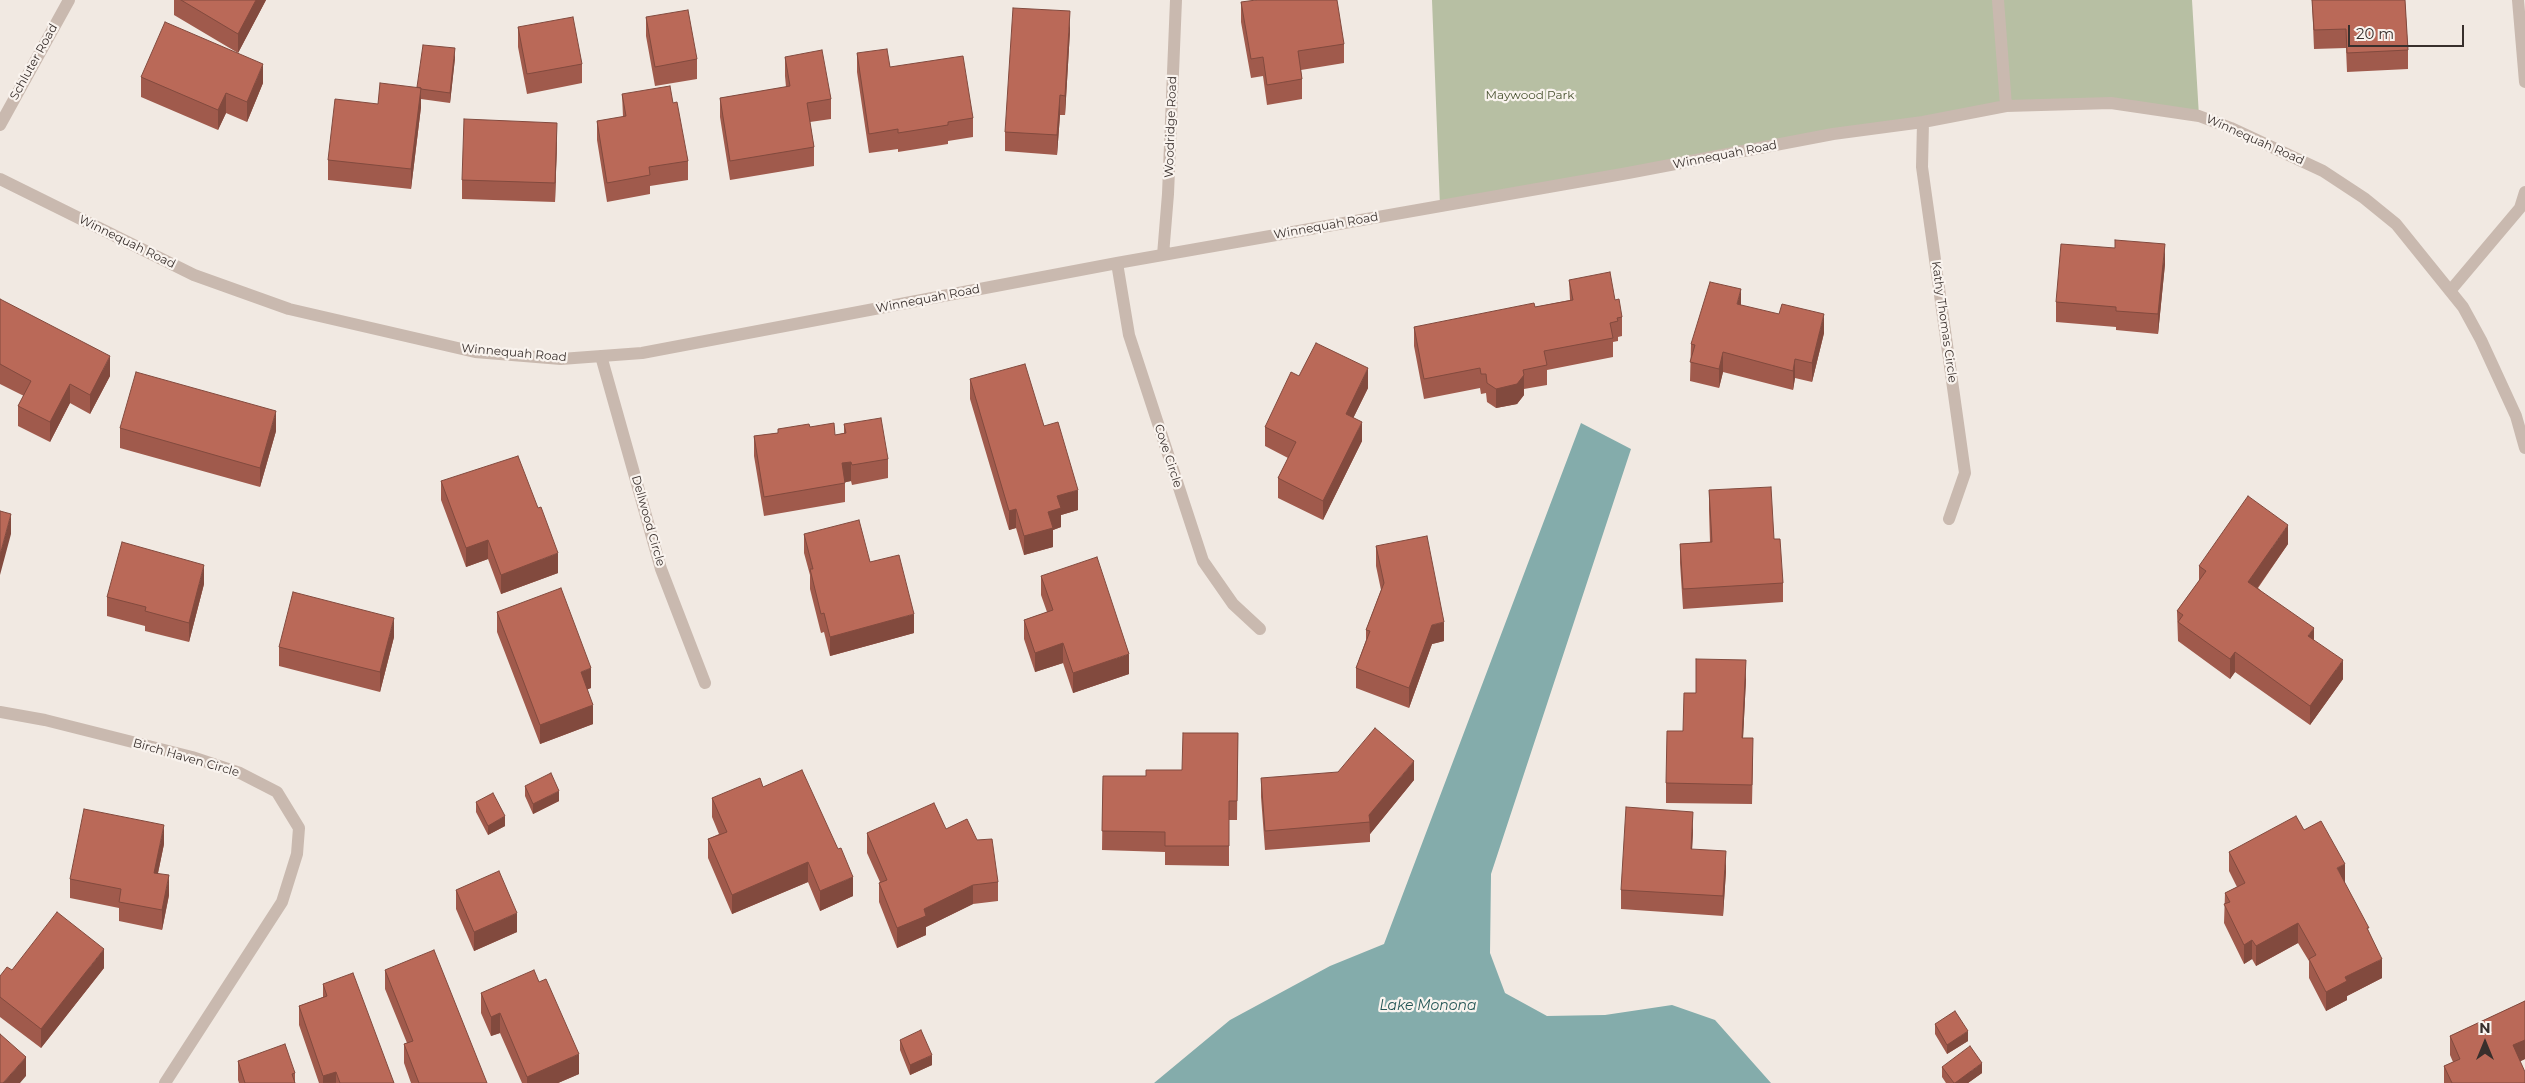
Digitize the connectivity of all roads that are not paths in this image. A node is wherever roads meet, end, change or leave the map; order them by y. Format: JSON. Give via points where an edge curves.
{"nodes":[{"id":1,"x":69,"y":0,"type":"edge"},
{"id":2,"x":1176,"y":0,"type":"edge"},
{"id":3,"x":1998,"y":0,"type":"edge"},
{"id":4,"x":2518,"y":0,"type":"edge"},
{"id":5,"x":2525,"y":82,"type":"edge"},
{"id":6,"x":2006,"y":106,"type":"junction"},
{"id":7,"x":1922,"y":122,"type":"junction"},
{"id":8,"x":0,"y":124,"type":"edge"},
{"id":9,"x":0,"y":179,"type":"edge"},
{"id":10,"x":2525,"y":192,"type":"edge"},
{"id":11,"x":1163,"y":255,"type":"junction"},
{"id":12,"x":1117,"y":263,"type":"junction"},
{"id":13,"x":2450,"y":291,"type":"junction"},
{"id":14,"x":601,"y":356,"type":"junction"},
{"id":15,"x":2525,"y":448,"type":"edge"},
{"id":16,"x":1949,"y":520,"type":"dead end"},
{"id":17,"x":1260,"y":629,"type":"dead end"},
{"id":18,"x":704,"y":683,"type":"dead end"},
{"id":19,"x":0,"y":712,"type":"edge"},
{"id":20,"x":165,"y":1083,"type":"edge"}],
"edges":[{"from":1,"to":8,"type":"street","name":"Schluter Road"},
{"from":2,"to":11,"type":"street","name":"Woodridge Road"},
{"from":3,"to":6,"type":"street"},
{"from":4,"to":5,"type":"street"},
{"from":6,"to":7,"type":"street","name":"Winnequah Road"},
{"from":6,"to":13,"type":"street","name":"Winnequah Road","via":[[2111,103],[2200,116],[2232,128],[2323,171],[2364,198],[2396,224]]},
{"from":7,"to":11,"type":"street","name":"Winnequah Road","via":[[1832,134]]},
{"from":7,"to":16,"type":"street","name":"Kathy Thomas Circle","via":[[1922,168],[1965,473]]},
{"from":9,"to":14,"type":"street","name":"Winnequah Road","via":[[194,275],[289,309],[475,352],[561,359]]},
{"from":10,"to":13,"type":"street","via":[[2520,208]]},
{"from":11,"to":12,"type":"street","name":"Winnequah Road"},
{"from":12,"to":14,"type":"street","name":"Winnequah Road","via":[[642,353]]},
{"from":12,"to":17,"type":"street","name":"Cove Circle","via":[[1129,335],[1203,560],[1234,604]]},
{"from":13,"to":15,"type":"street","name":"Winnequah Road","via":[[2481,340],[2516,416]]},
{"from":14,"to":18,"type":"street","name":"Dellwood Circle","via":[[661,569]]},
{"from":19,"to":20,"type":"street","name":"Birch Haven Circle","via":[[173,752],[240,773],[277,792],[299,828],[297,854],[282,902]]}]}
